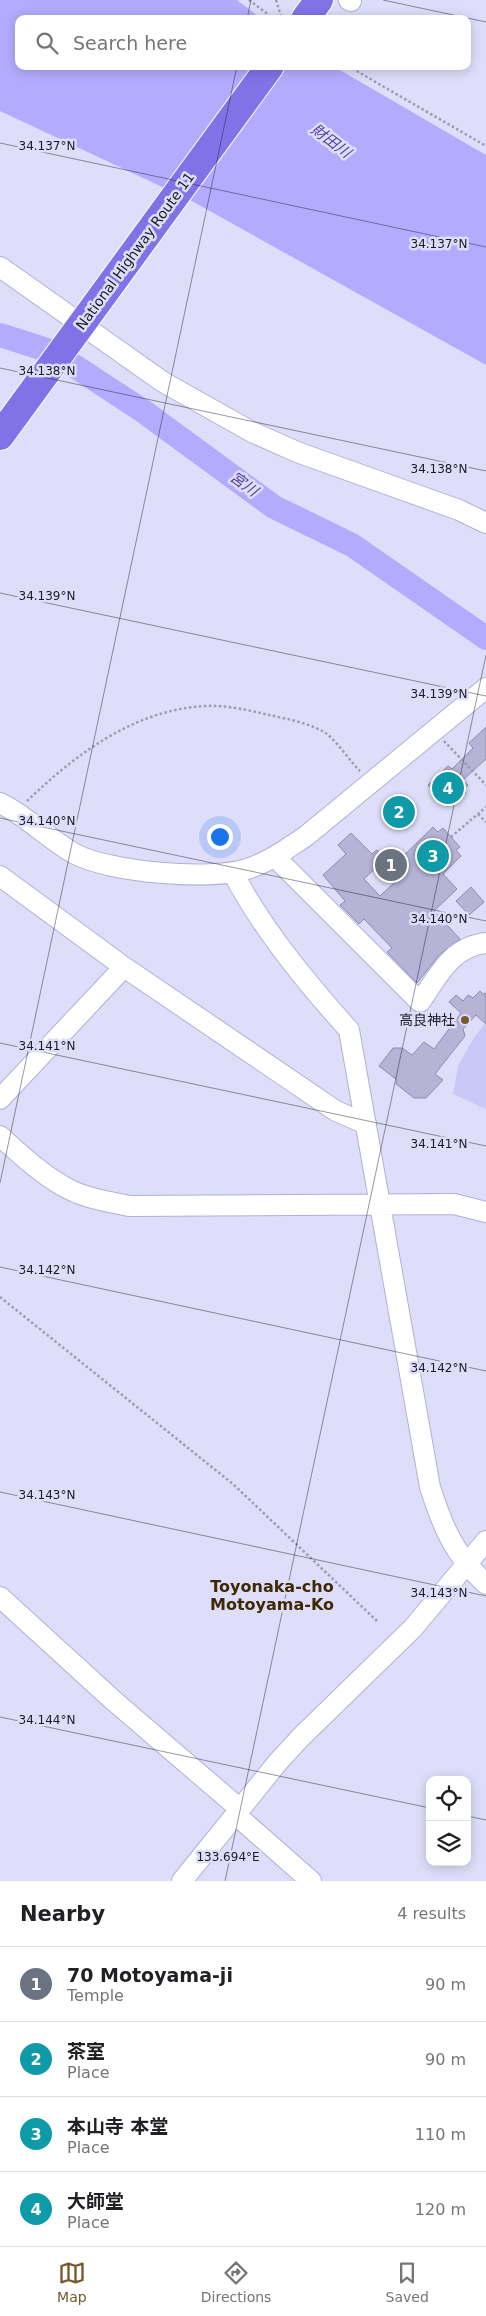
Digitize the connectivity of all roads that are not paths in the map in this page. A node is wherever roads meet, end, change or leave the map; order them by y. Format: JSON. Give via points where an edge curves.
{"nodes":[{"id":1,"x":319,"y":0,"type":"edge"},
{"id":2,"x":308,"y":15,"type":"edge"},
{"id":3,"x":267,"y":70,"type":"edge"},
{"id":4,"x":0,"y":267,"type":"edge"},
{"id":5,"x":79,"y":328,"type":"junction"},
{"id":6,"x":0,"y":436,"type":"edge"},
{"id":7,"x":486,"y":523,"type":"edge"},
{"id":8,"x":486,"y":688,"type":"edge"},
{"id":9,"x":9,"y":807,"type":"edge"},
{"id":10,"x":275,"y":857,"type":"junction"},
{"id":11,"x":233,"y":873,"type":"junction"},
{"id":12,"x":0,"y":876,"type":"edge"},
{"id":13,"x":486,"y":943,"type":"edge"},
{"id":14,"x":124,"y":968,"type":"junction"},
{"id":15,"x":0,"y":1099,"type":"edge"},
{"id":16,"x":366,"y":1124,"type":"junction"},
{"id":17,"x":0,"y":1136,"type":"edge"},
{"id":18,"x":379,"y":1204,"type":"junction"},
{"id":19,"x":486,"y":1212,"type":"edge"},
{"id":20,"x":486,"y":1541,"type":"edge"},
{"id":21,"x":466,"y":1565,"type":"junction"},
{"id":22,"x":486,"y":1584,"type":"edge"},
{"id":23,"x":0,"y":1597,"type":"edge"},
{"id":24,"x":237,"y":1812,"type":"junction"},
{"id":25,"x":182,"y":1881,"type":"edge"},
{"id":26,"x":311,"y":1881,"type":"edge"}],
"edges":[{"from":1,"to":2,"type":"highway"},
{"from":3,"to":5,"type":"highway","name":"National Highway Route 11"},
{"from":4,"to":5,"type":"street"},
{"from":5,"to":6,"type":"highway","name":"National Highway Route 11"},
{"from":5,"to":7,"type":"street","via":[[163,382],[252,432]]},
{"from":8,"to":10,"type":"street","via":[[371,784]]},
{"from":9,"to":11,"type":"street","via":[[52,840],[94,863],[183,874]]},
{"from":10,"to":11,"type":"street"},
{"from":10,"to":13,"type":"street","via":[[420,1002],[459,951]]},
{"from":11,"to":16,"type":"street","via":[[247,900],[307,983],[349,1030]]},
{"from":12,"to":14,"type":"street"},
{"from":14,"to":15,"type":"street"},
{"from":14,"to":16,"type":"street","via":[[336,1111]]},
{"from":16,"to":18,"type":"street"},
{"from":17,"to":18,"type":"street","via":[[64,1187],[99,1200],[122,1204]]},
{"from":18,"to":19,"type":"street","via":[[454,1204]]},
{"from":18,"to":21,"type":"street","via":[[430,1487],[441,1522]]},
{"from":20,"to":21,"type":"street"},
{"from":21,"to":22,"type":"street"},
{"from":21,"to":24,"type":"street","via":[[413,1628],[300,1737]]},
{"from":23,"to":24,"type":"street"},
{"from":24,"to":25,"type":"street"},
{"from":24,"to":26,"type":"street"}]}
